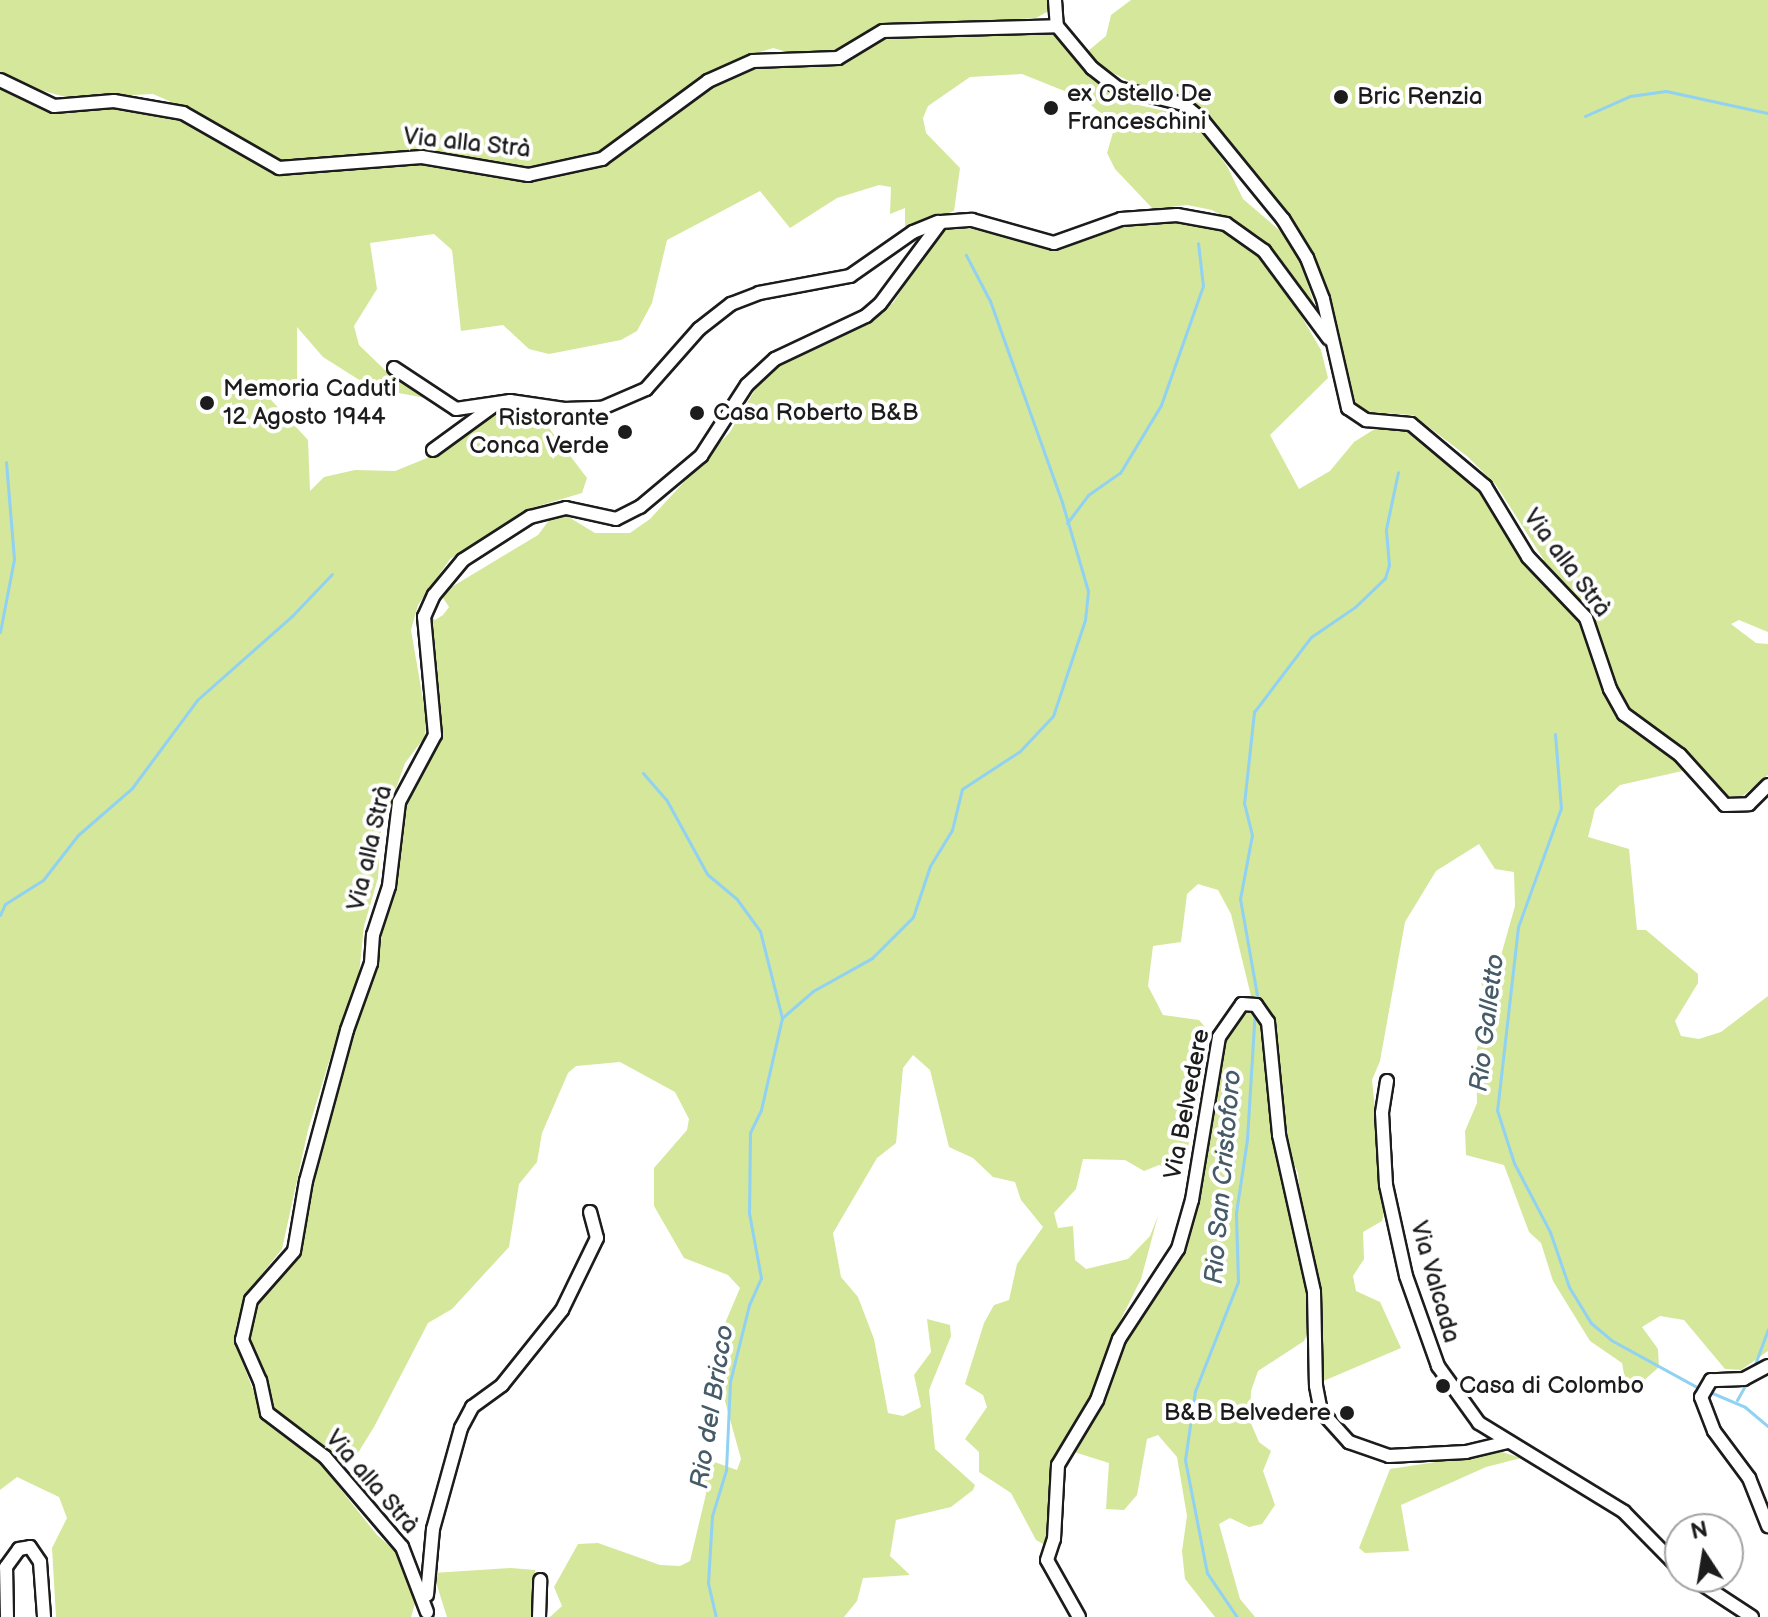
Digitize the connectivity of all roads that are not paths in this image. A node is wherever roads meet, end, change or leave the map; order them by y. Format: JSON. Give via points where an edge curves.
{"nodes":[{"id":1,"x":1055,"y":0,"type":"edge"},
{"id":2,"x":1057,"y":26,"type":"junction"},
{"id":3,"x":0,"y":80,"type":"edge"},
{"id":4,"x":941,"y":222,"type":"junction"},
{"id":5,"x":1329,"y":339,"type":"junction"},
{"id":6,"x":394,"y":368,"type":"dead end"},
{"id":7,"x":495,"y":405,"type":"junction"},
{"id":8,"x":433,"y":450,"type":"dead end"},
{"id":9,"x":1768,"y":785,"type":"edge"},
{"id":10,"x":1387,"y":1081,"type":"dead end"},
{"id":11,"x":590,"y":1212,"type":"dead end"},
{"id":12,"x":1768,"y":1366,"type":"edge"},
{"id":13,"x":1508,"y":1442,"type":"junction"},
{"id":14,"x":1768,"y":1526,"type":"edge"},
{"id":15,"x":1664,"y":1553,"type":"edge"},
{"id":16,"x":540,"y":1580,"type":"dead end"},
{"id":17,"x":1715,"y":1593,"type":"edge"},
{"id":18,"x":428,"y":1615,"type":"edge"},
{"id":19,"x":7,"y":1617,"type":"edge"},
{"id":20,"x":44,"y":1617,"type":"edge"},
{"id":21,"x":539,"y":1617,"type":"edge"},
{"id":22,"x":1079,"y":1617,"type":"edge"},
{"id":23,"x":1752,"y":1617,"type":"edge"}],
"edges":[{"from":1,"to":2,"type":"street"},
{"from":2,"to":3,"type":"street","name":"Via alla Strà","via":[[883,31],[838,58],[753,61],[708,81],[602,159],[528,175],[422,157],[279,168],[183,113],[114,101],[54,106]]},
{"from":2,"to":5,"type":"street","name":"Via alla Strà","via":[[1092,68],[1118,88],[1183,104],[1203,121],[1300,246],[1319,284]]},
{"from":4,"to":5,"type":"street","name":"Via alla Strà","via":[[972,220],[1054,243],[1121,219],[1177,215],[1226,224],[1264,251]]},
{"from":4,"to":7,"type":"street","via":[[913,232],[850,276],[759,293],[731,304],[699,329],[646,389],[625,399],[583,410],[527,401]]},
{"from":4,"to":18,"type":"street","name":"Via alla Strà","via":[[880,304],[866,316],[775,359],[747,385],[701,456],[640,507],[616,519],[566,508],[530,517],[463,560],[434,595],[424,617],[435,735],[399,802],[371,963],[306,1181],[294,1251],[251,1300],[242,1340],[267,1413],[325,1457],[402,1547]]},
{"from":5,"to":9,"type":"street","name":"Via alla Strà","via":[[1343,399],[1355,416],[1411,424],[1485,486],[1528,557],[1586,618],[1624,714],[1680,755],[1725,805],[1749,804]]},
{"from":6,"to":7,"type":"street","via":[[456,409]]},
{"from":7,"to":8,"type":"street"},
{"from":10,"to":13,"type":"street","name":"Via Valcada","via":[[1384,1168],[1417,1312],[1438,1366],[1466,1408]]},
{"from":11,"to":18,"type":"street","via":[[597,1238],[562,1310],[502,1385],[472,1407],[461,1428],[433,1529]]},
{"from":12,"to":14,"type":"street","via":[[1744,1379],[1711,1380],[1701,1397],[1709,1422],[1749,1478]]},
{"from":13,"to":15,"type":"street","name":"Via Valcada","via":[[1624,1512]]},
{"from":13,"to":22,"type":"street","name":"Via Belvedere","via":[[1466,1452],[1389,1456],[1349,1442],[1321,1411],[1314,1292],[1279,1135],[1268,1022],[1256,1005],[1242,1004],[1219,1037],[1192,1200],[1178,1249],[1119,1339],[1097,1400],[1058,1465],[1054,1539],[1047,1560]]},
{"from":16,"to":21,"type":"street"},
{"from":17,"to":23,"type":"street"},
{"from":19,"to":20,"type":"street","via":[[6,1567],[19,1549],[30,1547],[40,1562]]}]}
